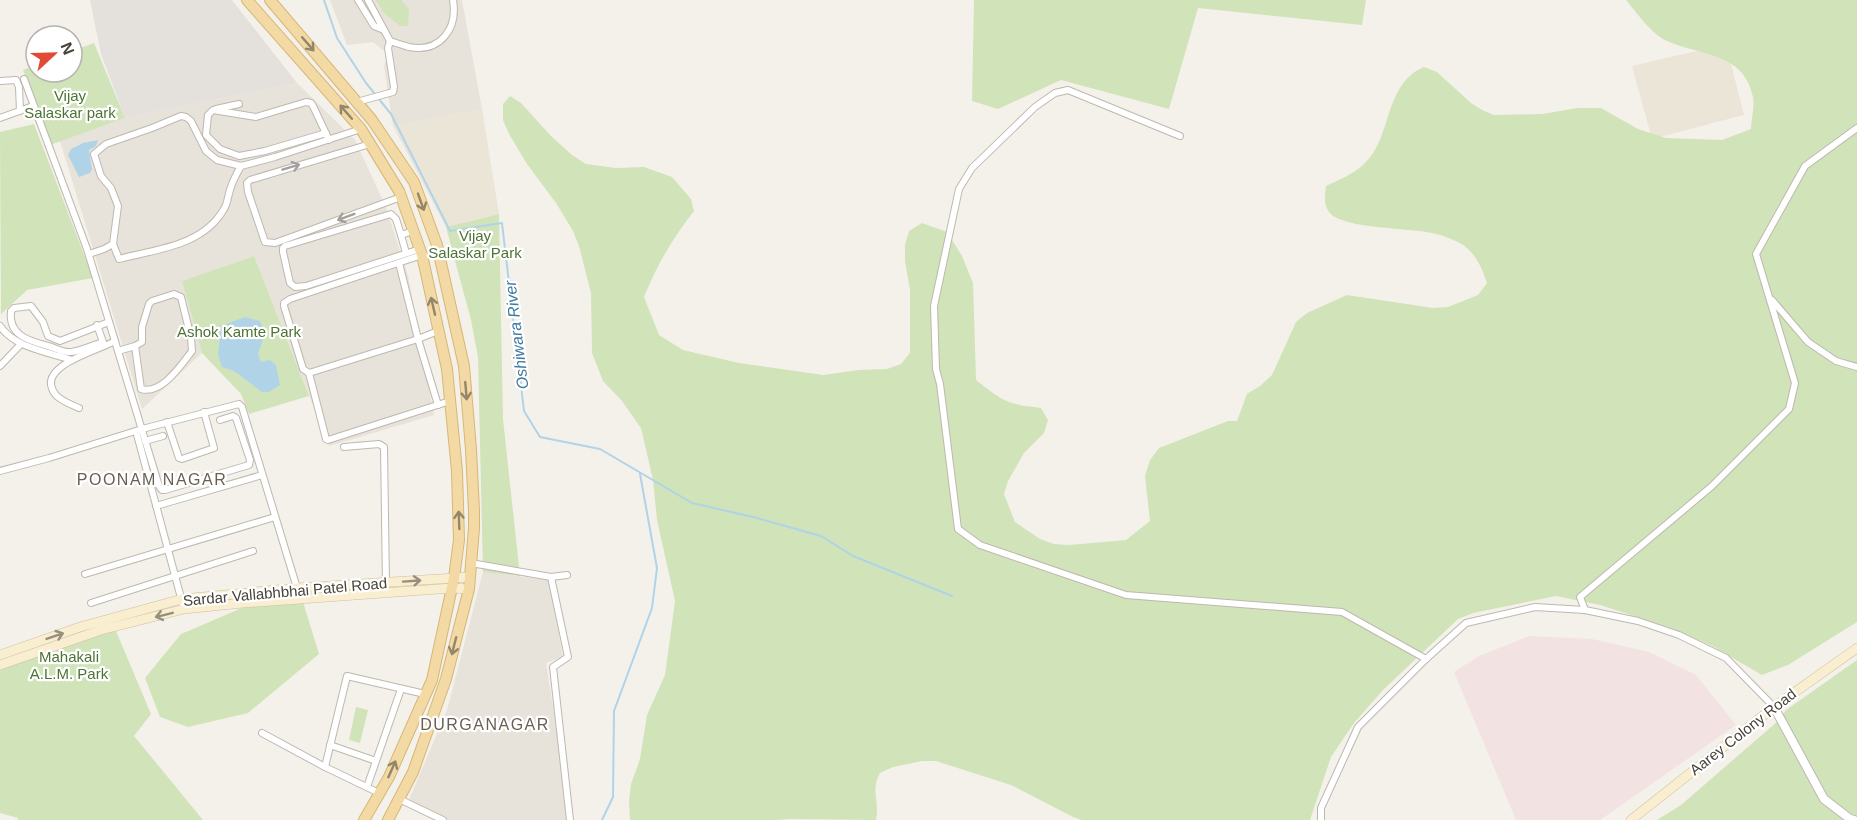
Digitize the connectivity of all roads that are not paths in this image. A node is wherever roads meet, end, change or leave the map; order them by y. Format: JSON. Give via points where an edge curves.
{"nodes":[{"id":1,"x":247,"y":0,"type":"edge"},
{"id":2,"x":270,"y":0,"type":"edge"},
{"id":3,"x":358,"y":0,"type":"edge"},
{"id":4,"x":368,"y":0,"type":"edge"},
{"id":5,"x":453,"y":0,"type":"edge"},
{"id":6,"x":384,"y":30,"type":"junction"},
{"id":7,"x":390,"y":40,"type":"junction"},
{"id":8,"x":430,"y":40,"type":"dead end"},
{"id":9,"x":422,"y":47,"type":"junction"},
{"id":10,"x":0,"y":81,"type":"edge"},
{"id":11,"x":26,"y":84,"type":"edge"},
{"id":12,"x":357,"y":102,"type":"junction"},
{"id":13,"x":238,"y":104,"type":"dead end"},
{"id":14,"x":33,"y":106,"type":"junction"},
{"id":15,"x":213,"y":110,"type":"junction"},
{"id":16,"x":20,"y":111,"type":"junction"},
{"id":17,"x":0,"y":118,"type":"edge"},
{"id":18,"x":1857,"y":128,"type":"edge"},
{"id":19,"x":361,"y":129,"type":"junction"},
{"id":20,"x":326,"y":133,"type":"junction"},
{"id":21,"x":1180,"y":136,"type":"dead end"},
{"id":22,"x":330,"y":140,"type":"junction"},
{"id":23,"x":370,"y":144,"type":"junction"},
{"id":24,"x":241,"y":166,"type":"junction"},
{"id":25,"x":401,"y":197,"type":"junction"},
{"id":26,"x":413,"y":231,"type":"junction"},
{"id":27,"x":401,"y":235,"type":"junction"},
{"id":28,"x":113,"y":244,"type":"junction"},
{"id":29,"x":421,"y":252,"type":"junction"},
{"id":30,"x":406,"y":253,"type":"junction"},
{"id":31,"x":89,"y":254,"type":"junction"},
{"id":32,"x":399,"y":263,"type":"junction"},
{"id":33,"x":1770,"y":298,"type":"junction"},
{"id":34,"x":110,"y":322,"type":"junction"},
{"id":35,"x":0,"y":326,"type":"edge"},
{"id":36,"x":97,"y":326,"type":"junction"},
{"id":37,"x":438,"y":331,"type":"junction"},
{"id":38,"x":418,"y":339,"type":"junction"},
{"id":39,"x":115,"y":341,"type":"junction"},
{"id":40,"x":21,"y":344,"type":"junction"},
{"id":41,"x":135,"y":346,"type":"junction"},
{"id":42,"x":118,"y":351,"type":"junction"},
{"id":43,"x":72,"y":360,"type":"junction"},
{"id":44,"x":0,"y":366,"type":"edge"},
{"id":45,"x":1857,"y":367,"type":"edge"},
{"id":46,"x":309,"y":373,"type":"junction"},
{"id":47,"x":450,"y":401,"type":"junction"},
{"id":48,"x":438,"y":405,"type":"junction"},
{"id":49,"x":79,"y":408,"type":"dead end"},
{"id":50,"x":204,"y":412,"type":"junction"},
{"id":51,"x":220,"y":420,"type":"dead end"},
{"id":52,"x":167,"y":422,"type":"junction"},
{"id":53,"x":139,"y":430,"type":"junction"},
{"id":54,"x":163,"y":436,"type":"dead end"},
{"id":55,"x":145,"y":441,"type":"junction"},
{"id":56,"x":344,"y":447,"type":"dead end"},
{"id":57,"x":1,"y":469,"type":"edge"},
{"id":58,"x":262,"y":475,"type":"junction"},
{"id":59,"x":156,"y":506,"type":"junction"},
{"id":60,"x":275,"y":517,"type":"junction"},
{"id":61,"x":168,"y":550,"type":"junction"},
{"id":62,"x":253,"y":551,"type":"dead end"},
{"id":63,"x":471,"y":563,"type":"junction"},
{"id":64,"x":85,"y":574,"type":"dead end"},
{"id":65,"x":567,"y":575,"type":"dead end"},
{"id":66,"x":176,"y":576,"type":"junction"},
{"id":67,"x":551,"y":577,"type":"junction"},
{"id":68,"x":386,"y":583,"type":"junction"},
{"id":69,"x":453,"y":583,"type":"junction"},
{"id":70,"x":469,"y":583,"type":"junction"},
{"id":71,"x":297,"y":588,"type":"junction"},
{"id":72,"x":386,"y":594,"type":"junction"},
{"id":73,"x":182,"y":599,"type":"junction"},
{"id":74,"x":298,"y":599,"type":"junction"},
{"id":75,"x":91,"y":603,"type":"dead end"},
{"id":76,"x":184,"y":609,"type":"junction"},
{"id":77,"x":1586,"y":610,"type":"junction"},
{"id":78,"x":1857,"y":648,"type":"edge"},
{"id":79,"x":0,"y":655,"type":"edge"},
{"id":80,"x":1426,"y":659,"type":"junction"},
{"id":81,"x":0,"y":665,"type":"edge"},
{"id":82,"x":401,"y":689,"type":"junction"},
{"id":83,"x":426,"y":694,"type":"junction"},
{"id":84,"x":1774,"y":707,"type":"junction"},
{"id":85,"x":262,"y":734,"type":"dead end"},
{"id":86,"x":330,"y":745,"type":"junction"},
{"id":87,"x":376,"y":761,"type":"junction"},
{"id":88,"x":325,"y":767,"type":"junction"},
{"id":89,"x":367,"y":787,"type":"junction"},
{"id":90,"x":379,"y":793,"type":"junction"},
{"id":91,"x":399,"y":799,"type":"junction"},
{"id":92,"x":364,"y":820,"type":"edge"},
{"id":93,"x":388,"y":820,"type":"edge"},
{"id":94,"x":443,"y":820,"type":"edge"},
{"id":95,"x":570,"y":820,"type":"edge"},
{"id":96,"x":1321,"y":820,"type":"edge"},
{"id":97,"x":1631,"y":820,"type":"edge"},
{"id":98,"x":1854,"y":820,"type":"edge"}],
"edges":[{"from":19,"to":1,"type":"main road","one_way":true},
{"from":2,"to":12,"type":"main road","one_way":true},
{"from":3,"to":6,"type":"street","via":[[374,26]]},
{"from":4,"to":6,"type":"street"},
{"from":5,"to":9,"type":"street","via":[[452,26],[443,39]]},
{"from":6,"to":7,"type":"street"},
{"from":7,"to":9,"type":"street"},
{"from":7,"to":12,"type":"street","via":[[392,93]]},
{"from":8,"to":9,"type":"street"},
{"from":10,"to":16,"type":"street","via":[[16,80]]},
{"from":11,"to":14,"type":"street"},
{"from":12,"to":63,"type":"main road","one_way":true,"via":[[414,182],[437,245],[464,366],[474,511]]},
{"from":13,"to":15,"type":"street"},
{"from":14,"to":16,"type":"street"},
{"from":14,"to":31,"type":"street"},
{"from":15,"to":20,"type":"street","via":[[256,117],[308,102]]},
{"from":15,"to":20,"type":"street","via":[[208,115],[207,138],[220,149],[239,156]]},
{"from":16,"to":17,"type":"street"},
{"from":18,"to":33,"type":"street","via":[[1805,166],[1756,254]]},
{"from":19,"to":22,"type":"street"},
{"from":19,"to":23,"type":"main road"},
{"from":20,"to":22,"type":"street"},
{"from":21,"to":80,"type":"street","via":[[1068,90],[1055,93],[992,147],[959,189],[934,306],[936,369],[958,529],[980,545],[1126,595],[1342,612]]},
{"from":22,"to":24,"type":"street"},
{"from":23,"to":25,"type":"main road"},
{"from":25,"to":23,"type":"street","one_way":true,"via":[[275,243],[265,242],[248,192],[250,180]]},
{"from":24,"to":28,"type":"street","via":[[226,207],[213,226],[197,237],[118,259]]},
{"from":24,"to":28,"type":"street","via":[[217,160],[206,151],[191,121],[181,116],[106,144],[94,154],[118,206]]},
{"from":25,"to":26,"type":"main road"},
{"from":26,"to":27,"type":"street"},
{"from":26,"to":29,"type":"main road"},
{"from":27,"to":30,"type":"street"},
{"from":27,"to":30,"type":"street","via":[[391,214],[285,246],[290,283],[295,287],[306,286]]},
{"from":28,"to":31,"type":"street"},
{"from":29,"to":30,"type":"street"},
{"from":29,"to":32,"type":"street"},
{"from":37,"to":29,"type":"main road","one_way":true},
{"from":31,"to":34,"type":"street"},
{"from":32,"to":38,"type":"street"},
{"from":32,"to":46,"type":"street","via":[[284,303],[303,369]]},
{"from":33,"to":45,"type":"street","via":[[1808,342],[1836,361]]},
{"from":33,"to":77,"type":"street","via":[[1795,383],[1789,409],[1712,486],[1580,597]]},
{"from":34,"to":36,"type":"street"},
{"from":34,"to":39,"type":"street"},
{"from":35,"to":40,"type":"street"},
{"from":36,"to":36,"type":"street","via":[[60,340],[48,336],[31,306],[14,308],[10,316],[19,336],[63,352],[103,342]]},
{"from":37,"to":38,"type":"street"},
{"from":37,"to":47,"type":"main road"},
{"from":38,"to":46,"type":"street"},
{"from":38,"to":48,"type":"street"},
{"from":39,"to":42,"type":"street"},
{"from":39,"to":43,"type":"street"},
{"from":40,"to":43,"type":"street"},
{"from":40,"to":44,"type":"street"},
{"from":41,"to":41,"type":"street","via":[[142,342],[142,327],[152,301],[174,294],[181,297],[192,351],[163,383],[147,391],[141,389]]},
{"from":41,"to":42,"type":"street"},
{"from":42,"to":53,"type":"street"},
{"from":43,"to":49,"type":"street","via":[[54,372],[52,387],[58,398]]},
{"from":46,"to":48,"type":"street","via":[[328,440]]},
{"from":47,"to":48,"type":"street"},
{"from":69,"to":47,"type":"main road","one_way":true,"via":[[459,540]]},
{"from":50,"to":52,"type":"street"},
{"from":50,"to":52,"type":"street","via":[[214,448],[183,459]]},
{"from":50,"to":58,"type":"street","via":[[241,405]]},
{"from":51,"to":55,"type":"street","via":[[236,418],[250,460],[248,466],[163,490]]},
{"from":52,"to":53,"type":"street"},
{"from":53,"to":55,"type":"street"},
{"from":53,"to":57,"type":"street"},
{"from":53,"to":59,"type":"street"},
{"from":54,"to":55,"type":"street"},
{"from":56,"to":68,"type":"street","via":[[384,447]]},
{"from":58,"to":59,"type":"street"},
{"from":58,"to":60,"type":"street"},
{"from":59,"to":61,"type":"street"},
{"from":60,"to":61,"type":"street"},
{"from":60,"to":71,"type":"street"},
{"from":61,"to":64,"type":"street"},
{"from":61,"to":66,"type":"street"},
{"from":62,"to":66,"type":"street"},
{"from":63,"to":67,"type":"street"},
{"from":63,"to":70,"type":"main road"},
{"from":65,"to":67,"type":"street"},
{"from":66,"to":73,"type":"street"},
{"from":66,"to":75,"type":"street"},
{"from":67,"to":95,"type":"street","via":[[568,657],[553,666]]},
{"from":68,"to":69,"type":"main road","name":"Sardar Vallabhbhai Patel Road","one_way":true},
{"from":68,"to":71,"type":"main road","name":"Sardar Vallabhbhai Patel Road"},
{"from":68,"to":72,"type":"street"},
{"from":69,"to":70,"type":"main road","name":"Sardar Vallabhbhai Patel Road"},
{"from":69,"to":72,"type":"main road","name":"Sardar Vallabhbhai Patel Road"},
{"from":69,"to":83,"type":"main road"},
{"from":70,"to":91,"type":"main road","one_way":true,"via":[[446,679],[413,772]]},
{"from":71,"to":73,"type":"main road","name":"Sardar Vallabhbhai Patel Road"},
{"from":71,"to":74,"type":"street"},
{"from":72,"to":74,"type":"main road","name":"Sardar Vallabhbhai Patel Road"},
{"from":73,"to":76,"type":"street"},
{"from":79,"to":73,"type":"main road","name":"Sardar Vallabhbhai Patel Road","one_way":true,"via":[[80,627]]},
{"from":74,"to":76,"type":"main road","name":"Sardar Vallabhbhai Patel Road"},
{"from":76,"to":81,"type":"main road","name":"Sardar Vallabhbhai Patel Road","one_way":true,"via":[[101,630]]},
{"from":77,"to":80,"type":"street","via":[[1535,607],[1466,623]]},
{"from":77,"to":84,"type":"street","via":[[1679,635],[1726,658]]},
{"from":78,"to":84,"type":"main road","name":"Aarey Colony Road"},
{"from":80,"to":96,"type":"street","via":[[1358,727],[1322,808]]},
{"from":82,"to":83,"type":"street"},
{"from":82,"to":86,"type":"street","via":[[346,676]]},
{"from":82,"to":87,"type":"street"},
{"from":90,"to":83,"type":"main road","one_way":true},
{"from":84,"to":97,"type":"main road","name":"Aarey Colony Road"},
{"from":84,"to":98,"type":"street","via":[[1824,799]]},
{"from":85,"to":88,"type":"street"},
{"from":86,"to":87,"type":"street"},
{"from":86,"to":88,"type":"street"},
{"from":87,"to":89,"type":"street"},
{"from":88,"to":89,"type":"street"},
{"from":89,"to":90,"type":"street"},
{"from":90,"to":92,"type":"main road"},
{"from":91,"to":93,"type":"main road"},
{"from":91,"to":94,"type":"street"}]}
